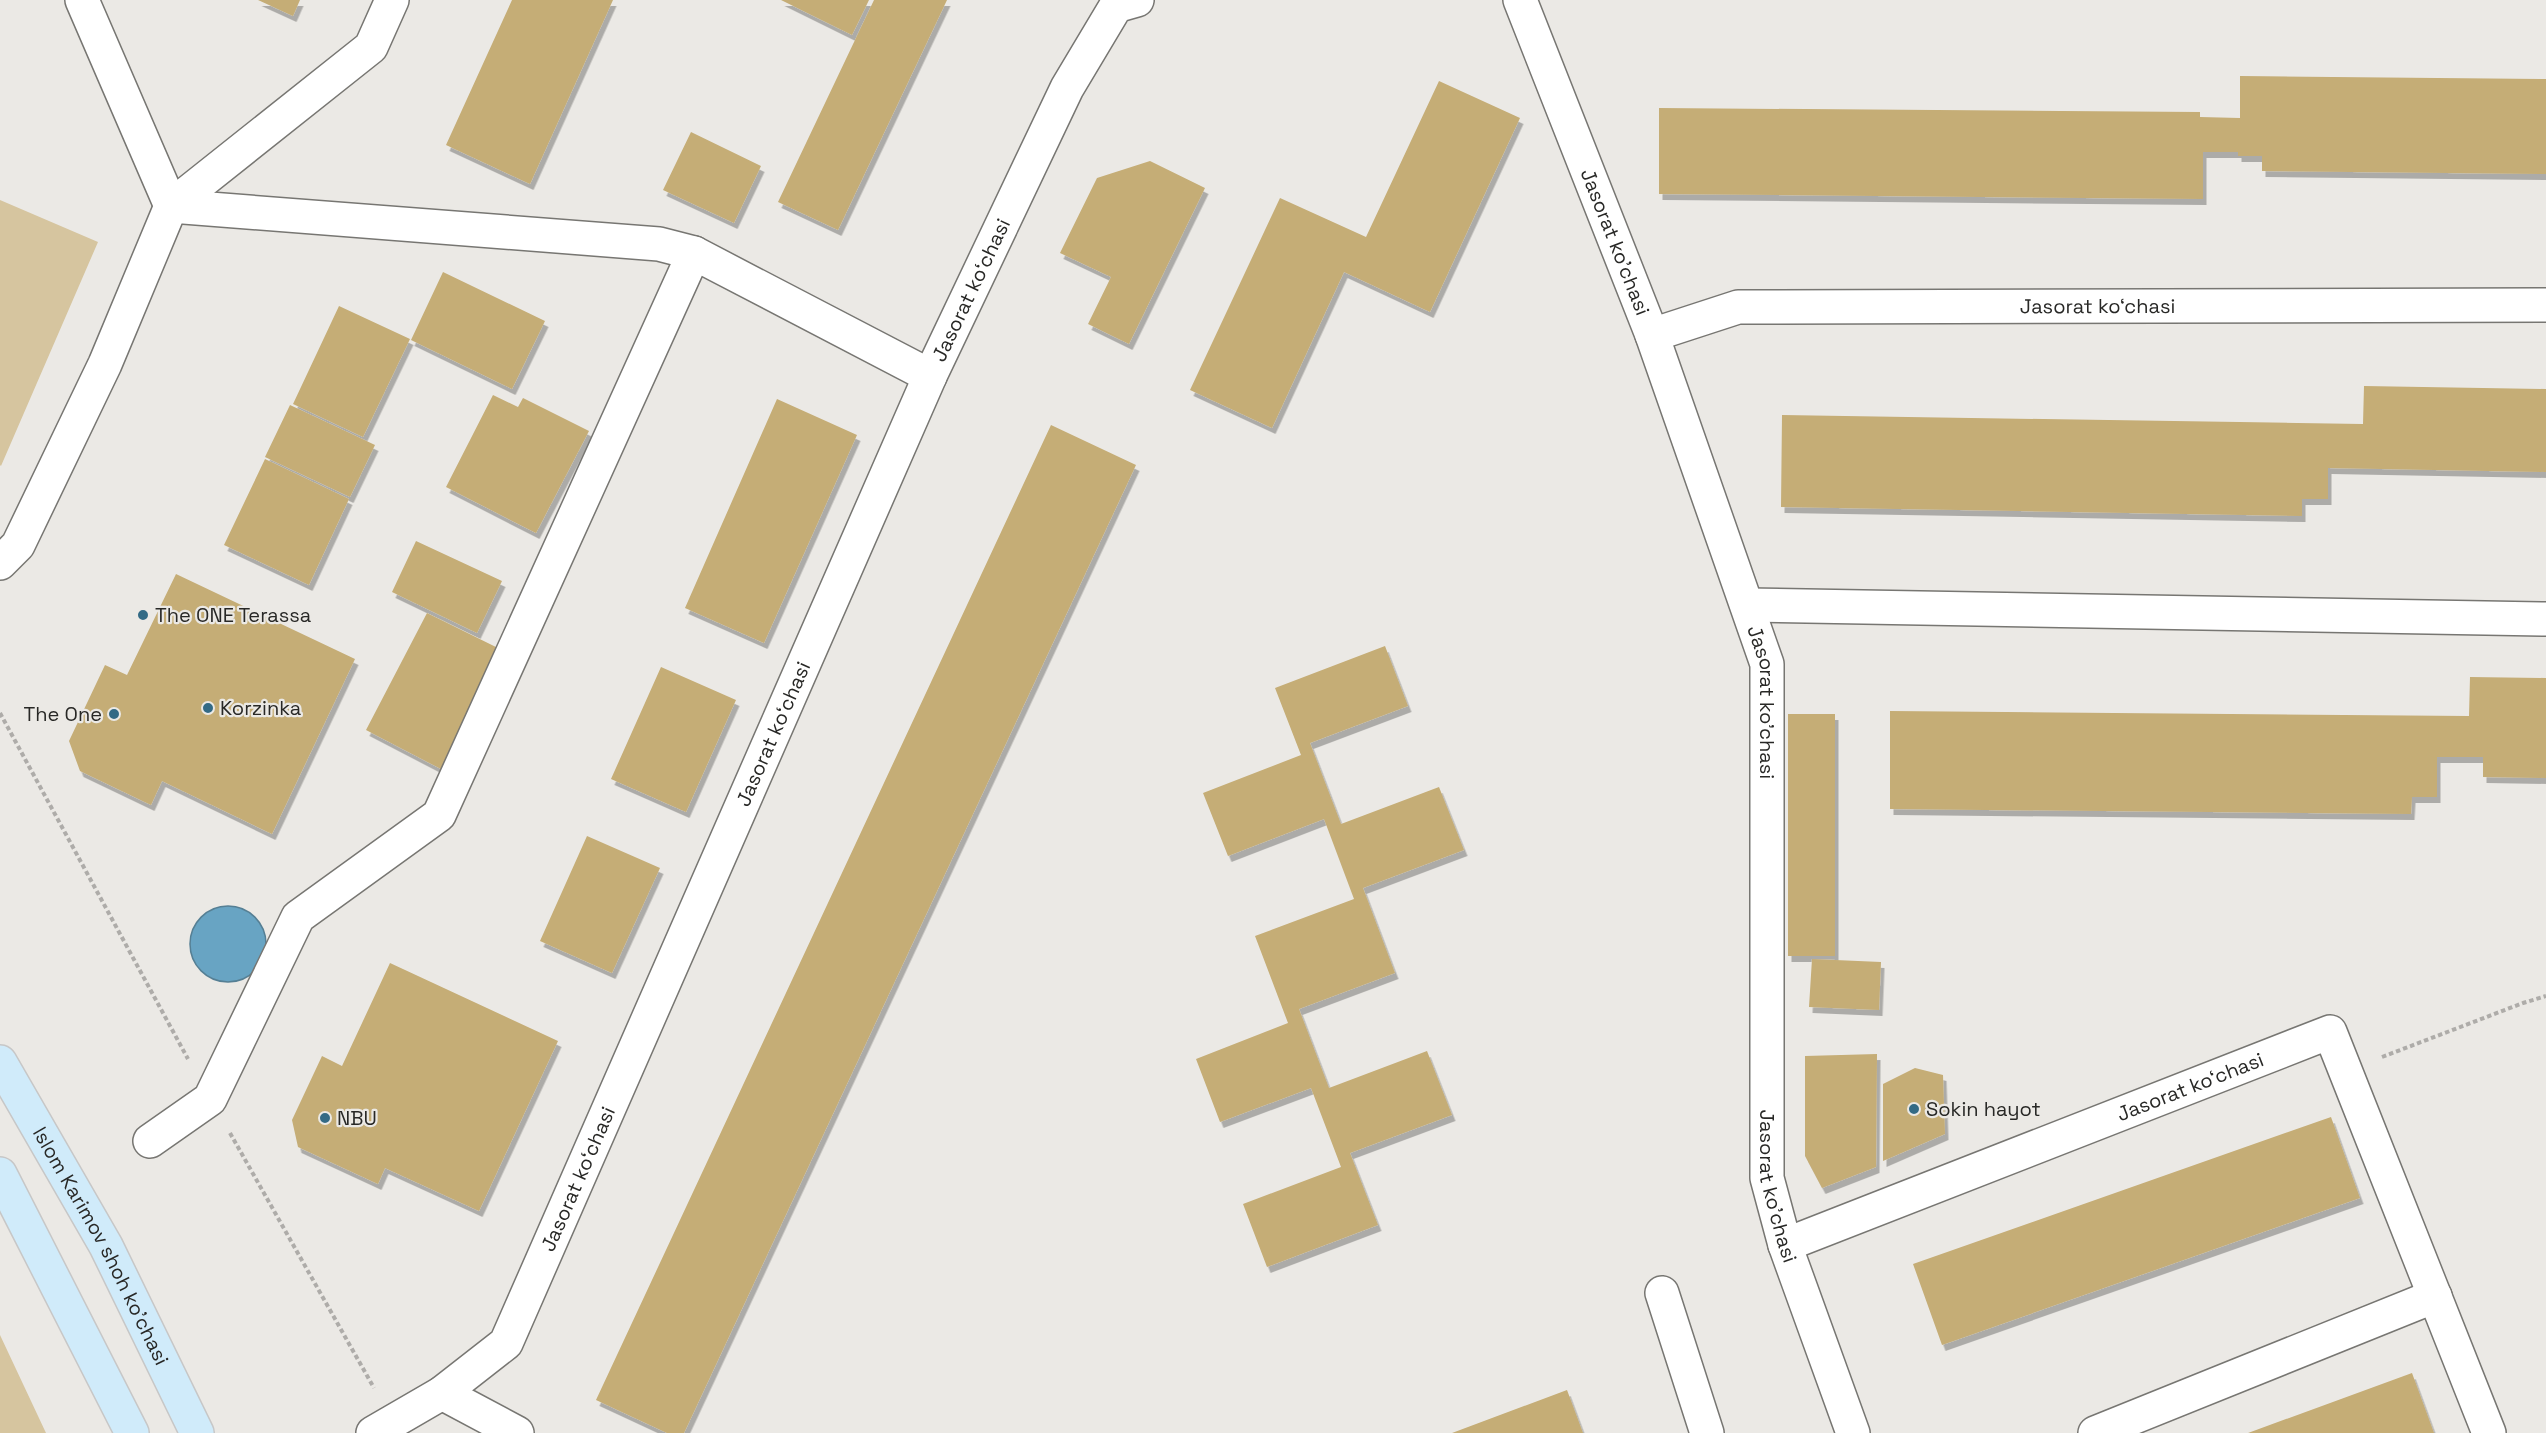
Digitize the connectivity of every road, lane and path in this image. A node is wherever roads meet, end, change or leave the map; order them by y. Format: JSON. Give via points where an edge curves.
{"nodes":[{"id":1,"x":82,"y":0,"type":"edge"},
{"id":2,"x":392,"y":0,"type":"edge"},
{"id":3,"x":1520,"y":0,"type":"edge"},
{"id":4,"x":1120,"y":2,"type":"edge"},
{"id":5,"x":171,"y":206,"type":"junction"},
{"id":6,"x":694,"y":253,"type":"junction"},
{"id":7,"x":2546,"y":305,"type":"edge"},
{"id":8,"x":1652,"y":335,"type":"junction"},
{"id":9,"x":930,"y":376,"type":"junction"},
{"id":10,"x":0,"y":563,"type":"edge"},
{"id":11,"x":1747,"y":605,"type":"junction"},
{"id":12,"x":2546,"y":619,"type":"edge"},
{"id":13,"x":2546,"y":996,"type":"edge"},
{"id":14,"x":0,"y":1062,"type":"edge"},
{"id":15,"x":2345,"y":1071,"type":"junction"},
{"id":16,"x":150,"y":1141,"type":"dead end"},
{"id":17,"x":0,"y":1174,"type":"edge"},
{"id":18,"x":1785,"y":1245,"type":"junction"},
{"id":19,"x":1662,"y":1293,"type":"dead end"},
{"id":20,"x":2435,"y":1296,"type":"junction"},
{"id":21,"x":442,"y":1393,"type":"junction"},
{"id":22,"x":132,"y":1433,"type":"edge"},
{"id":23,"x":197,"y":1433,"type":"edge"},
{"id":24,"x":373,"y":1433,"type":"edge"},
{"id":25,"x":517,"y":1433,"type":"edge"},
{"id":26,"x":1707,"y":1433,"type":"edge"},
{"id":27,"x":1853,"y":1433,"type":"edge"},
{"id":28,"x":2095,"y":1433,"type":"edge"},
{"id":29,"x":2490,"y":1433,"type":"edge"}],
"edges":[{"from":1,"to":5,"type":"street"},
{"from":2,"to":5,"type":"street","via":[[371,47]]},
{"from":3,"to":8,"type":"street","name":"Jasorat ko'chasi"},
{"from":4,"to":9,"type":"street","name":"Jasorat ko‘chasi","via":[[1067,88]]},
{"from":5,"to":6,"type":"street","via":[[659,244]]},
{"from":5,"to":10,"type":"street","via":[[105,364],[39,503],[18,545]]},
{"from":6,"to":9,"type":"street"},
{"from":6,"to":16,"type":"street","via":[[439,815],[298,917],[210,1099]]},
{"from":7,"to":8,"type":"street","name":"Jasorat ko‘chasi","via":[[1738,307]]},
{"from":8,"to":11,"type":"street","name":"Jasorat ko'chasi"},
{"from":9,"to":21,"type":"street","name":"Jasorat ko‘chasi","via":[[506,1343]]},
{"from":11,"to":12,"type":"street"},
{"from":11,"to":18,"type":"street","name":"Jasorat ko'chasi","via":[[1767,664],[1767,1178]]},
{"from":13,"to":15,"type":"path"},
{"from":14,"to":23,"type":"main road","name":"Islom Karimov shoh ko'chasi","via":[[106,1246]]},
{"from":15,"to":18,"type":"street","name":"Jasorat ko‘chasi","via":[[2330,1032]]},
{"from":15,"to":20,"type":"street","name":"Jasorat ko‘chasi"},
{"from":17,"to":22,"type":"main road"},
{"from":18,"to":27,"type":"street","name":"Jasorat ko'chasi"},
{"from":19,"to":26,"type":"street"},
{"from":20,"to":28,"type":"street"},
{"from":20,"to":29,"type":"street","name":"Jasorat ko‘chasi"},
{"from":21,"to":24,"type":"street","name":"Jasorat ko‘chasi"},
{"from":21,"to":25,"type":"street"}]}
